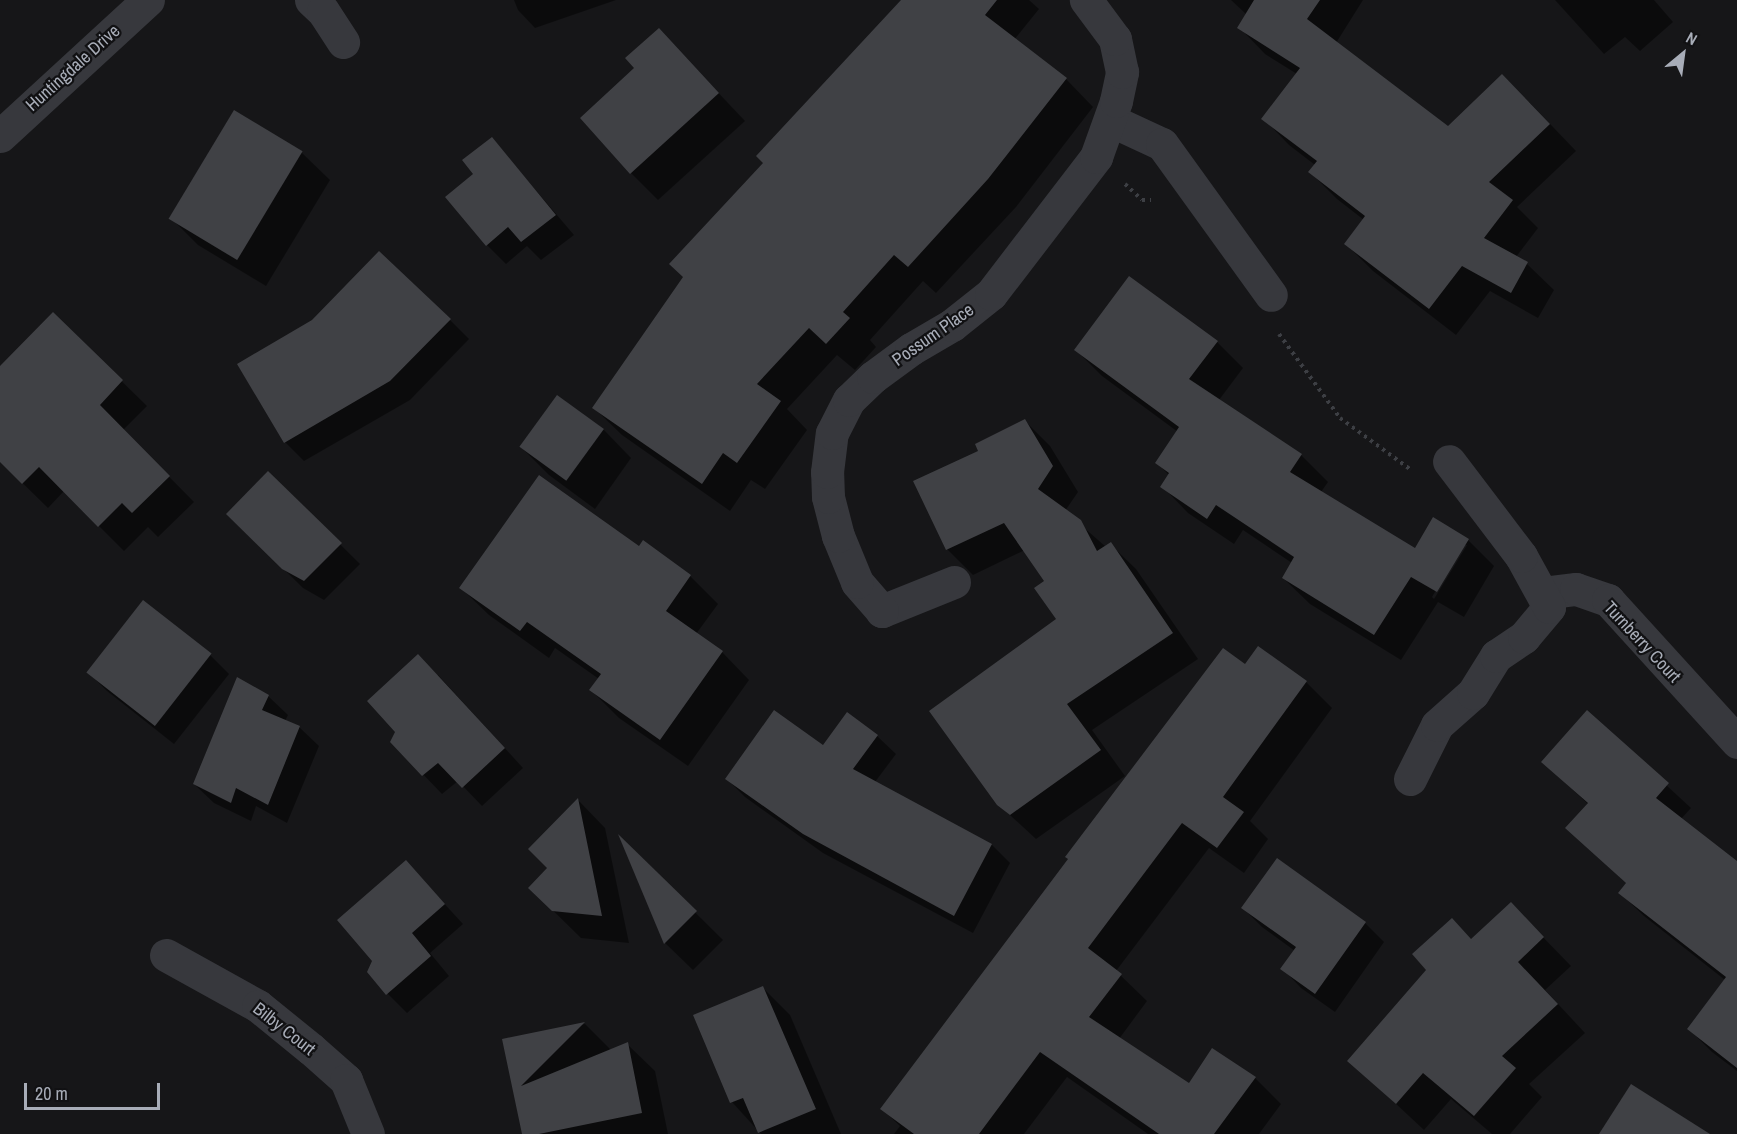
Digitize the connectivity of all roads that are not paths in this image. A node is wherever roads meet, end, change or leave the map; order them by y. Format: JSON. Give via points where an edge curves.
{"nodes":[{"id":1,"x":148,"y":0,"type":"edge"},
{"id":2,"x":311,"y":0,"type":"edge"},
{"id":3,"x":1086,"y":0,"type":"edge"},
{"id":4,"x":343,"y":42,"type":"dead end"},
{"id":5,"x":1110,"y":120,"type":"junction"},
{"id":6,"x":0,"y":136,"type":"edge"},
{"id":7,"x":1271,"y":295,"type":"dead end"},
{"id":8,"x":1449,"y":461,"type":"dead end"},
{"id":9,"x":954,"y":582,"type":"dead end"},
{"id":10,"x":1543,"y":593,"type":"junction"},
{"id":11,"x":1737,"y":742,"type":"edge"},
{"id":12,"x":1410,"y":779,"type":"dead end"},
{"id":13,"x":166,"y":955,"type":"dead end"},
{"id":14,"x":368,"y":1134,"type":"edge"}],
"edges":[{"from":1,"to":6,"type":"street","name":"Huntingdale Drive"},
{"from":2,"to":4,"type":"street"},
{"from":3,"to":5,"type":"street","name":"Possum Place","via":[[1115,39],[1122,72]]},
{"from":5,"to":7,"type":"street","via":[[1162,144]]},
{"from":5,"to":9,"type":"street","name":"Possum Place","via":[[1096,158],[991,294],[873,377],[849,400],[832,433],[828,497],[838,536],[857,582],[882,611]]},
{"from":8,"to":10,"type":"street","via":[[1521,556]]},
{"from":10,"to":11,"type":"street","name":"Turnberry Court","via":[[1576,589],[1608,600]]},
{"from":10,"to":12,"type":"street","via":[[1549,607],[1524,638],[1496,656],[1473,693],[1437,725]]},
{"from":13,"to":14,"type":"street","name":"Bilby Court","via":[[258,1006],[320,1056],[346,1080]]}]}
